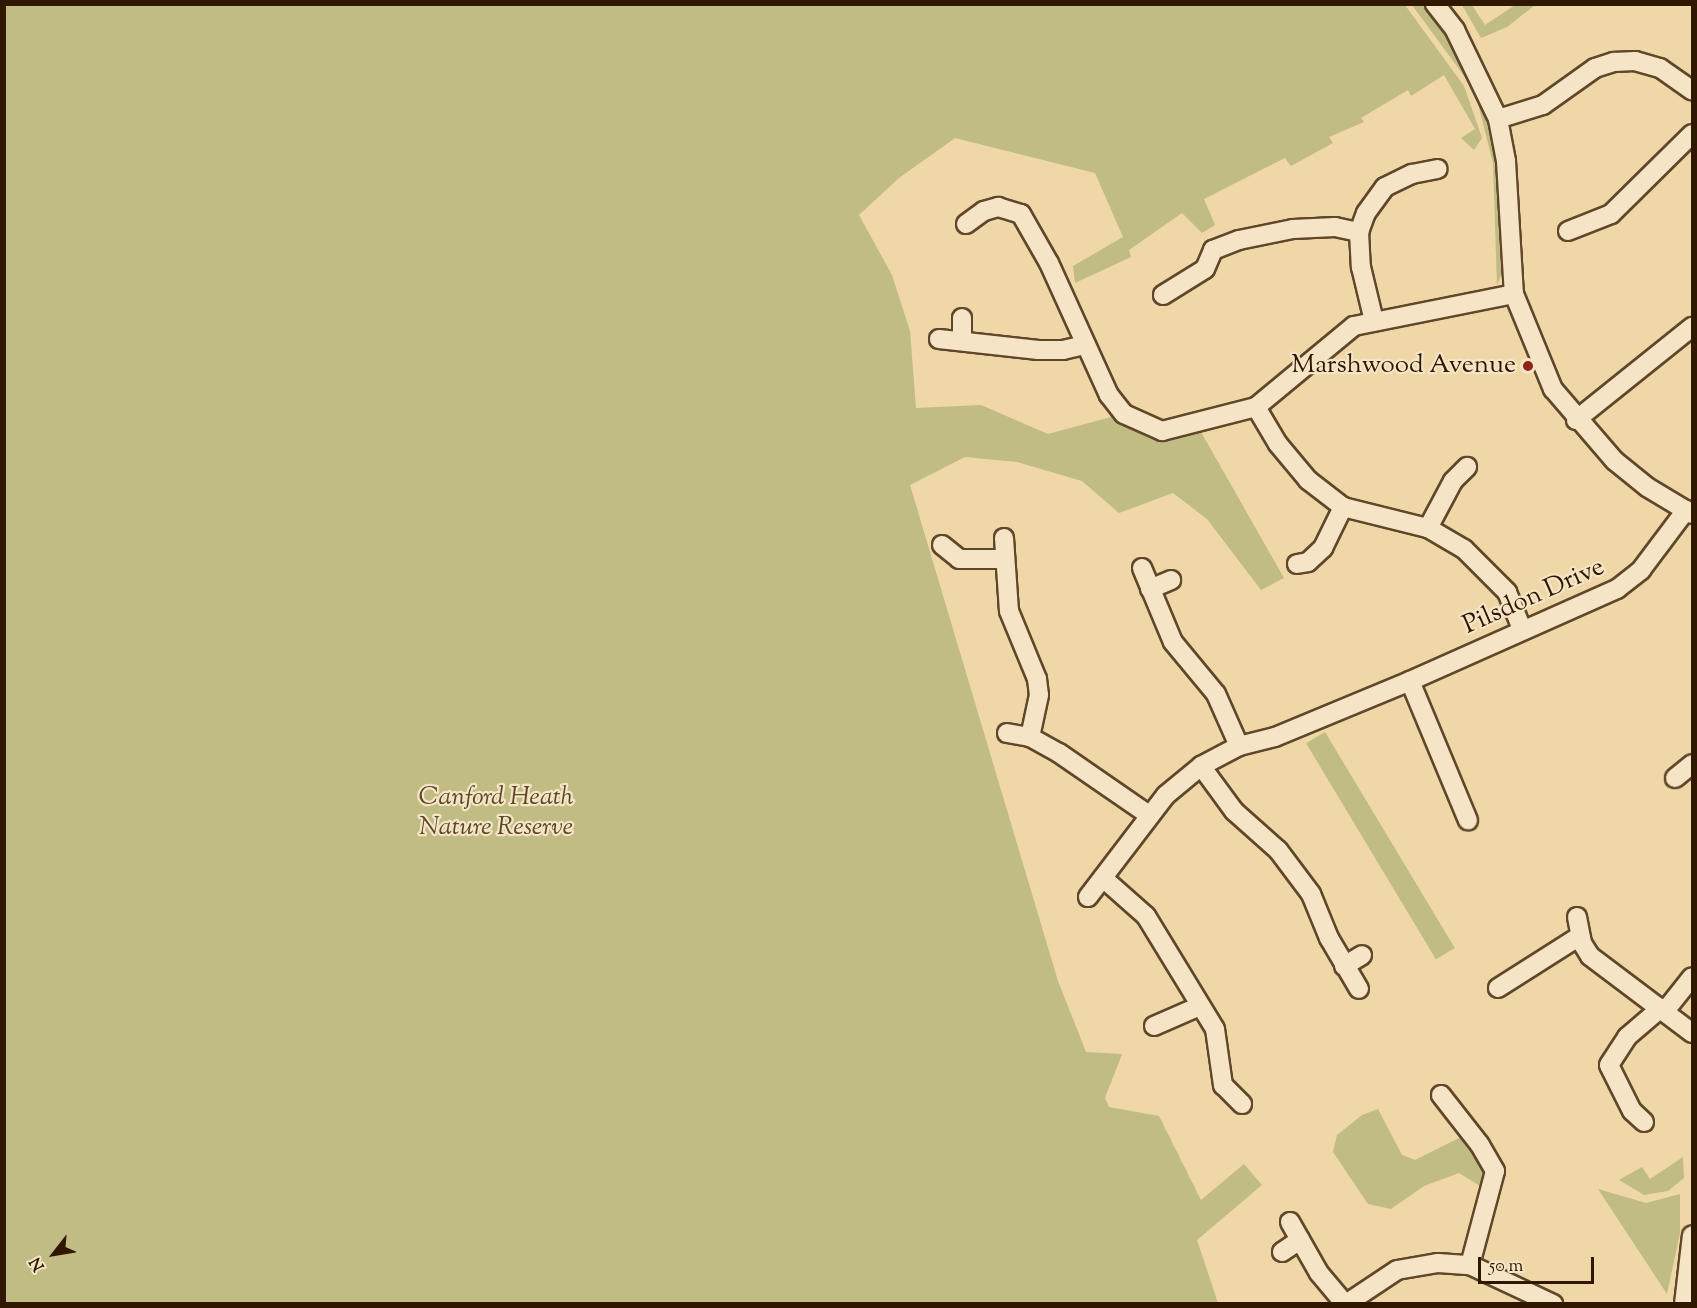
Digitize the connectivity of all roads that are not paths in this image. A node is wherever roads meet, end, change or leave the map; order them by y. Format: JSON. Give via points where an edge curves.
{"nodes":[{"id":1,"x":1435,"y":4,"type":"edge"},
{"id":2,"x":1692,"y":90,"type":"edge"},
{"id":3,"x":1498,"y":119,"type":"junction"},
{"id":4,"x":1692,"y":134,"type":"edge"},
{"id":5,"x":1438,"y":168,"type":"dead end"},
{"id":6,"x":966,"y":224,"type":"dead end"},
{"id":7,"x":1568,"y":231,"type":"dead end"},
{"id":8,"x":1359,"y":232,"type":"junction"},
{"id":9,"x":1514,"y":294,"type":"junction"},
{"id":10,"x":1163,"y":295,"type":"dead end"},
{"id":11,"x":962,"y":318,"type":"dead end"},
{"id":12,"x":1374,"y":321,"type":"junction"},
{"id":13,"x":1692,"y":327,"type":"edge"},
{"id":14,"x":939,"y":339,"type":"dead end"},
{"id":15,"x":962,"y":341,"type":"junction"},
{"id":16,"x":1084,"y":345,"type":"junction"},
{"id":17,"x":1256,"y":407,"type":"junction"},
{"id":18,"x":1576,"y":420,"type":"junction"},
{"id":19,"x":1467,"y":467,"type":"dead end"},
{"id":20,"x":1343,"y":507,"type":"junction"},
{"id":21,"x":1689,"y":512,"type":"edge"},
{"id":22,"x":1428,"y":528,"type":"junction"},
{"id":23,"x":1004,"y":538,"type":"dead end"},
{"id":24,"x":942,"y":545,"type":"dead end"},
{"id":25,"x":1004,"y":559,"type":"junction"},
{"id":26,"x":1297,"y":564,"type":"dead end"},
{"id":27,"x":1142,"y":568,"type":"dead end"},
{"id":28,"x":1171,"y":580,"type":"dead end"},
{"id":29,"x":1150,"y":589,"type":"junction"},
{"id":30,"x":1522,"y":629,"type":"junction"},
{"id":31,"x":1410,"y":681,"type":"junction"},
{"id":32,"x":1006,"y":733,"type":"dead end"},
{"id":33,"x":1030,"y":737,"type":"junction"},
{"id":34,"x":1239,"y":746,"type":"junction"},
{"id":35,"x":1692,"y":765,"type":"edge"},
{"id":36,"x":1201,"y":766,"type":"junction"},
{"id":37,"x":1675,"y":778,"type":"dead end"},
{"id":38,"x":1149,"y":815,"type":"junction"},
{"id":39,"x":1467,"y":820,"type":"dead end"},
{"id":40,"x":1103,"y":878,"type":"junction"},
{"id":41,"x":1088,"y":897,"type":"dead end"},
{"id":42,"x":1577,"y":917,"type":"dead end"},
{"id":43,"x":1581,"y":936,"type":"junction"},
{"id":44,"x":1362,"y":955,"type":"dead end"},
{"id":45,"x":1344,"y":966,"type":"junction"},
{"id":46,"x":1692,"y":977,"type":"edge"},
{"id":47,"x":1359,"y":988,"type":"dead end"},
{"id":48,"x":1498,"y":988,"type":"dead end"},
{"id":49,"x":1200,"y":1006,"type":"junction"},
{"id":50,"x":1663,"y":1009,"type":"junction"},
{"id":51,"x":1154,"y":1026,"type":"dead end"},
{"id":52,"x":1692,"y":1033,"type":"edge"},
{"id":53,"x":1441,"y":1095,"type":"dead end"},
{"id":54,"x":1242,"y":1104,"type":"dead end"},
{"id":55,"x":1644,"y":1122,"type":"dead end"},
{"id":56,"x":1290,"y":1222,"type":"dead end"},
{"id":57,"x":1692,"y":1235,"type":"edge"},
{"id":58,"x":1300,"y":1240,"type":"junction"},
{"id":59,"x":1282,"y":1252,"type":"dead end"},
{"id":60,"x":1470,"y":1265,"type":"junction"},
{"id":61,"x":1546,"y":1302,"type":"edge"},
{"id":62,"x":1346,"y":1304,"type":"edge"},
{"id":63,"x":1684,"y":1304,"type":"edge"}],
"edges":[{"from":1,"to":3,"type":"street","via":[[1455,30]]},
{"from":2,"to":3,"type":"street","via":[[1660,68],[1635,61],[1614,62],[1595,68],[1543,105]]},
{"from":3,"to":9,"type":"street","via":[[1506,161]]},
{"from":4,"to":7,"type":"street","via":[[1611,214]]},
{"from":5,"to":8,"type":"street","via":[[1412,174],[1385,187],[1366,213]]},
{"from":6,"to":16,"type":"street","via":[[984,211],[998,207],[1021,214],[1049,263]]},
{"from":8,"to":10,"type":"street","via":[[1314,226],[1239,240],[1213,250],[1205,269]]},
{"from":8,"to":12,"type":"street","via":[[1361,267]]},
{"from":9,"to":12,"type":"street"},
{"from":9,"to":18,"type":"street","via":[[1534,352],[1553,389]]},
{"from":11,"to":15,"type":"street"},
{"from":12,"to":17,"type":"street","via":[[1354,326]]},
{"from":13,"to":18,"type":"street"},
{"from":14,"to":15,"type":"street"},
{"from":15,"to":16,"type":"street","via":[[1038,350]]},
{"from":16,"to":17,"type":"street","via":[[1109,395],[1124,414],[1142,424],[1162,431]]},
{"from":17,"to":20,"type":"street","via":[[1278,444],[1308,480]]},
{"from":18,"to":21,"type":"street","via":[[1623,468]]},
{"from":19,"to":22,"type":"street","via":[[1453,481]]},
{"from":20,"to":22,"type":"street"},
{"from":20,"to":26,"type":"street","via":[[1323,548],[1308,562]]},
{"from":21,"to":30,"type":"street","name":"Pilsdon Drive","via":[[1632,578],[1593,601]]},
{"from":22,"to":30,"type":"street","via":[[1464,549],[1492,572],[1507,592]]},
{"from":23,"to":25,"type":"street"},
{"from":24,"to":25,"type":"street","via":[[959,559]]},
{"from":25,"to":33,"type":"street","via":[[1009,610],[1039,694]]},
{"from":27,"to":29,"type":"street"},
{"from":28,"to":29,"type":"street"},
{"from":29,"to":34,"type":"street","via":[[1173,642],[1215,694]]},
{"from":30,"to":31,"type":"street","name":"Pilsdon Drive"},
{"from":31,"to":34,"type":"street","name":"Pilsdon Drive","via":[[1275,737]]},
{"from":31,"to":39,"type":"street"},
{"from":32,"to":33,"type":"street"},
{"from":33,"to":38,"type":"street"},
{"from":34,"to":36,"type":"street","name":"Pilsdon Drive"},
{"from":35,"to":37,"type":"street"},
{"from":36,"to":38,"type":"street","name":"Pilsdon Drive"},
{"from":36,"to":45,"type":"street","via":[[1234,811],[1278,850],[1311,894]]},
{"from":38,"to":40,"type":"street","name":"Pilsdon Drive"},
{"from":40,"to":41,"type":"street","name":"Pilsdon Drive"},
{"from":40,"to":49,"type":"street","via":[[1146,916]]},
{"from":42,"to":43,"type":"street"},
{"from":43,"to":48,"type":"street"},
{"from":43,"to":50,"type":"street","via":[[1590,956],[1600,966]]},
{"from":44,"to":45,"type":"street"},
{"from":45,"to":47,"type":"street"},
{"from":46,"to":50,"type":"street"},
{"from":49,"to":51,"type":"street"},
{"from":49,"to":54,"type":"street","via":[[1217,1035],[1223,1085]]},
{"from":50,"to":52,"type":"street"},
{"from":50,"to":55,"type":"street","via":[[1627,1037],[1609,1065],[1632,1111]]},
{"from":53,"to":60,"type":"street","via":[[1495,1171]]},
{"from":56,"to":58,"type":"street"},
{"from":57,"to":63,"type":"street"},
{"from":58,"to":59,"type":"street"},
{"from":58,"to":62,"type":"street","via":[[1319,1273]]},
{"from":60,"to":61,"type":"street"},
{"from":60,"to":62,"type":"street","via":[[1438,1263],[1397,1270]]}]}
